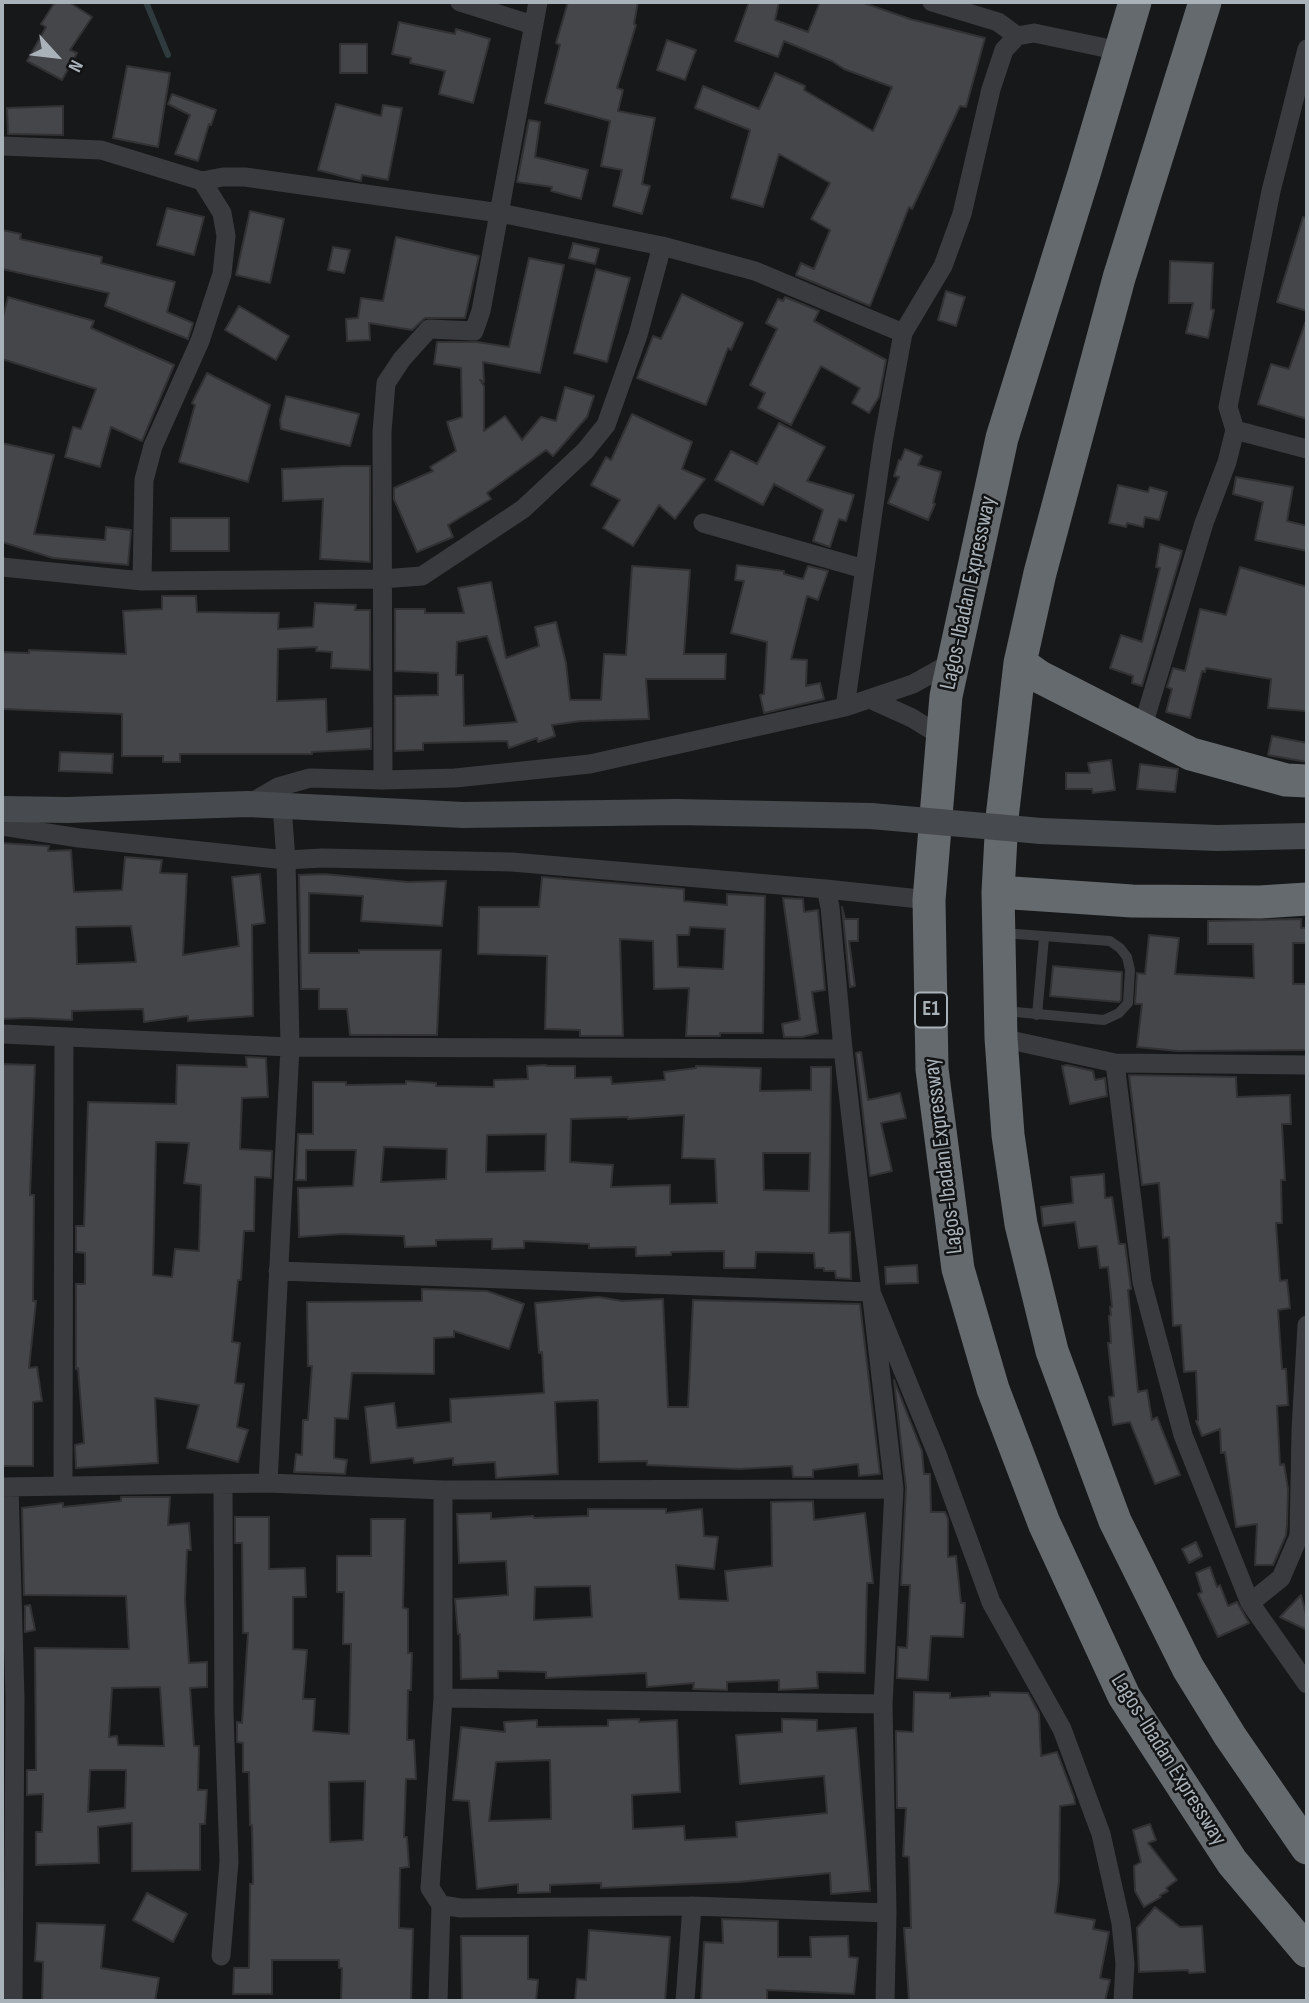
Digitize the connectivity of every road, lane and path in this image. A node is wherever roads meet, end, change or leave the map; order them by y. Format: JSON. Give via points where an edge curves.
{"nodes":[{"id":1,"x":460,"y":2,"type":"edge"},
{"id":2,"x":538,"y":2,"type":"edge"},
{"id":3,"x":932,"y":2,"type":"edge"},
{"id":4,"x":1135,"y":2,"type":"edge"},
{"id":5,"x":1205,"y":2,"type":"edge"},
{"id":6,"x":533,"y":25,"type":"junction"},
{"id":7,"x":1017,"y":36,"type":"junction"},
{"id":8,"x":1307,"y":48,"type":"edge"},
{"id":9,"x":1120,"y":51,"type":"junction"},
{"id":10,"x":2,"y":146,"type":"edge"},
{"id":11,"x":202,"y":181,"type":"junction"},
{"id":12,"x":500,"y":213,"type":"junction"},
{"id":13,"x":662,"y":246,"type":"junction"},
{"id":14,"x":903,"y":333,"type":"junction"},
{"id":15,"x":1235,"y":430,"type":"junction"},
{"id":16,"x":1307,"y":449,"type":"edge"},
{"id":17,"x":703,"y":523,"type":"dead end"},
{"id":18,"x":2,"y":567,"type":"edge"},
{"id":19,"x":864,"y":569,"type":"junction"},
{"id":20,"x":382,"y":579,"type":"junction"},
{"id":21,"x":142,"y":581,"type":"junction"},
{"id":22,"x":954,"y":662,"type":"junction"},
{"id":23,"x":1020,"y":663,"type":"junction"},
{"id":24,"x":870,"y":699,"type":"junction"},
{"id":25,"x":845,"y":707,"type":"junction"},
{"id":26,"x":1142,"y":729,"type":"junction"},
{"id":27,"x":944,"y":738,"type":"junction"},
{"id":28,"x":383,"y":780,"type":"junction"},
{"id":29,"x":1307,"y":781,"type":"edge"},
{"id":30,"x":248,"y":804,"type":"junction"},
{"id":31,"x":282,"y":806,"type":"junction"},
{"id":32,"x":2,"y":809,"type":"edge"},
{"id":33,"x":2,"y":826,"type":"edge"},
{"id":34,"x":1307,"y":836,"type":"edge"},
{"id":35,"x":286,"y":860,"type":"junction"},
{"id":36,"x":826,"y":889,"type":"junction"},
{"id":37,"x":998,"y":892,"type":"junction"},
{"id":38,"x":1307,"y":899,"type":"edge"},
{"id":39,"x":929,"y":900,"type":"junction"},
{"id":40,"x":999,"y":933,"type":"junction"},
{"id":41,"x":1044,"y":938,"type":"junction"},
{"id":42,"x":1037,"y":1015,"type":"junction"},
{"id":43,"x":1000,"y":1024,"type":"junction"},
{"id":44,"x":2,"y":1034,"type":"edge"},
{"id":45,"x":64,"y":1039,"type":"junction"},
{"id":46,"x":290,"y":1047,"type":"junction"},
{"id":47,"x":843,"y":1049,"type":"junction"},
{"id":48,"x":1115,"y":1063,"type":"junction"},
{"id":49,"x":1307,"y":1065,"type":"edge"},
{"id":50,"x":278,"y":1271,"type":"junction"},
{"id":51,"x":871,"y":1292,"type":"junction"},
{"id":52,"x":1307,"y":1325,"type":"edge"},
{"id":53,"x":268,"y":1483,"type":"junction"},
{"id":54,"x":63,"y":1485,"type":"junction"},
{"id":55,"x":223,"y":1485,"type":"junction"},
{"id":56,"x":5,"y":1487,"type":"edge"},
{"id":57,"x":894,"y":1489,"type":"junction"},
{"id":58,"x":443,"y":1490,"type":"junction"},
{"id":59,"x":1250,"y":1603,"type":"junction"},
{"id":60,"x":1307,"y":1684,"type":"edge"},
{"id":61,"x":443,"y":1698,"type":"junction"},
{"id":62,"x":8,"y":1699,"type":"edge"},
{"id":63,"x":883,"y":1704,"type":"junction"},
{"id":64,"x":1307,"y":1848,"type":"edge"},
{"id":65,"x":442,"y":1905,"type":"junction"},
{"id":66,"x":692,"y":1906,"type":"junction"},
{"id":67,"x":8,"y":1911,"type":"edge"},
{"id":68,"x":887,"y":1913,"type":"junction"},
{"id":69,"x":1307,"y":1951,"type":"edge"},
{"id":70,"x":221,"y":1956,"type":"dead end"},
{"id":71,"x":13,"y":2001,"type":"edge"},
{"id":72,"x":438,"y":2001,"type":"edge"},
{"id":73,"x":685,"y":2001,"type":"edge"},
{"id":74,"x":885,"y":2001,"type":"edge"},
{"id":75,"x":1123,"y":2001,"type":"edge"}],
"edges":[{"from":1,"to":6,"type":"street"},
{"from":2,"to":6,"type":"street"},
{"from":3,"to":7,"type":"street","via":[[998,22]]},
{"from":4,"to":9,"type":"highway","name":"Lagos-Ibadan Expressway","number":"E1"},
{"from":5,"to":23,"type":"highway","via":[[1119,278]]},
{"from":6,"to":12,"type":"street"},
{"from":7,"to":9,"type":"street","via":[[1034,33]]},
{"from":7,"to":14,"type":"street","via":[[1004,50],[991,89],[962,214],[943,267]]},
{"from":8,"to":15,"type":"street","via":[[1271,191],[1227,407]]},
{"from":9,"to":22,"type":"highway","name":"Lagos-Ibadan Expressway","number":"E1","via":[[1002,438]]},
{"from":10,"to":11,"type":"street","via":[[101,150]]},
{"from":11,"to":12,"type":"street","via":[[245,177]]},
{"from":11,"to":21,"type":"street","via":[[222,213],[226,236],[222,274],[200,341],[153,446],[144,480]]},
{"from":12,"to":13,"type":"street"},
{"from":12,"to":20,"type":"street","via":[[474,331],[429,329],[386,383]]},
{"from":13,"to":14,"type":"street","via":[[755,271]]},
{"from":13,"to":20,"type":"street","via":[[638,335],[606,425],[585,451],[523,509],[422,576]]},
{"from":14,"to":19,"type":"street"},
{"from":15,"to":16,"type":"street"},
{"from":15,"to":26,"type":"street"},
{"from":17,"to":19,"type":"street"},
{"from":18,"to":21,"type":"street"},
{"from":19,"to":25,"type":"street"},
{"from":20,"to":21,"type":"street"},
{"from":20,"to":28,"type":"street"},
{"from":22,"to":24,"type":"street","via":[[913,684]]},
{"from":22,"to":27,"type":"highway","name":"Lagos-Ibadan Expressway","number":"E1"},
{"from":23,"to":26,"type":"highway"},
{"from":23,"to":37,"type":"highway"},
{"from":24,"to":25,"type":"street"},
{"from":24,"to":27,"type":"street"},
{"from":25,"to":28,"type":"street","via":[[590,764],[455,778]]},
{"from":26,"to":29,"type":"highway","via":[[1191,754],[1286,780]]},
{"from":27,"to":39,"type":"highway","name":"Lagos-Ibadan Expressway","number":"E1"},
{"from":28,"to":30,"type":"street","via":[[310,778],[278,787]]},
{"from":30,"to":31,"type":"main road"},
{"from":30,"to":32,"type":"main road"},
{"from":31,"to":34,"type":"main road","bridge":true,"via":[[463,815],[677,812],[871,816],[1041,831],[1217,838]]},
{"from":31,"to":35,"type":"street"},
{"from":33,"to":35,"type":"street"},
{"from":35,"to":36,"type":"street","via":[[512,862]]},
{"from":35,"to":46,"type":"street"},
{"from":36,"to":39,"type":"street"},
{"from":36,"to":47,"type":"street"},
{"from":37,"to":38,"type":"highway","via":[[1132,901]]},
{"from":37,"to":40,"type":"highway"},
{"from":39,"to":69,"type":"highway","name":"Lagos-Ibadan Expressway","number":"E1","via":[[932,1069],[943,1168],[958,1269],[993,1389],[1044,1523],[1124,1696],[1232,1861]]},
{"from":40,"to":41,"type":"lane"},
{"from":40,"to":43,"type":"highway"},
{"from":41,"to":42,"type":"lane"},
{"from":41,"to":42,"type":"lane","via":[[1110,941],[1120,948],[1130,970],[1128,1003],[1104,1020]]},
{"from":42,"to":43,"type":"lane"},
{"from":43,"to":48,"type":"street"},
{"from":43,"to":64,"type":"highway","via":[[1008,1135],[1021,1224],[1052,1351],[1115,1521],[1188,1668]]},
{"from":44,"to":45,"type":"street"},
{"from":45,"to":46,"type":"street"},
{"from":45,"to":54,"type":"street"},
{"from":46,"to":47,"type":"street"},
{"from":46,"to":50,"type":"street"},
{"from":47,"to":51,"type":"street"},
{"from":48,"to":49,"type":"street"},
{"from":48,"to":59,"type":"street","via":[[1142,1282],[1183,1435]]},
{"from":50,"to":51,"type":"street"},
{"from":50,"to":53,"type":"street"},
{"from":51,"to":57,"type":"street"},
{"from":51,"to":75,"type":"street","via":[[991,1602],[1062,1729],[1101,1834],[1121,1923]]},
{"from":52,"to":59,"type":"street","via":[[1299,1536],[1281,1578]]},
{"from":53,"to":55,"type":"street"},
{"from":53,"to":58,"type":"street"},
{"from":54,"to":55,"type":"street"},
{"from":54,"to":56,"type":"street"},
{"from":55,"to":70,"type":"street","via":[[229,1862]]},
{"from":56,"to":62,"type":"street"},
{"from":57,"to":58,"type":"street"},
{"from":57,"to":63,"type":"street"},
{"from":58,"to":61,"type":"street"},
{"from":59,"to":60,"type":"street"},
{"from":61,"to":63,"type":"street"},
{"from":61,"to":65,"type":"street","via":[[430,1888]]},
{"from":62,"to":67,"type":"street"},
{"from":63,"to":68,"type":"street"},
{"from":65,"to":66,"type":"street"},
{"from":65,"to":72,"type":"street"},
{"from":66,"to":68,"type":"street"},
{"from":66,"to":73,"type":"street"},
{"from":67,"to":71,"type":"street"},
{"from":68,"to":74,"type":"street"}]}
